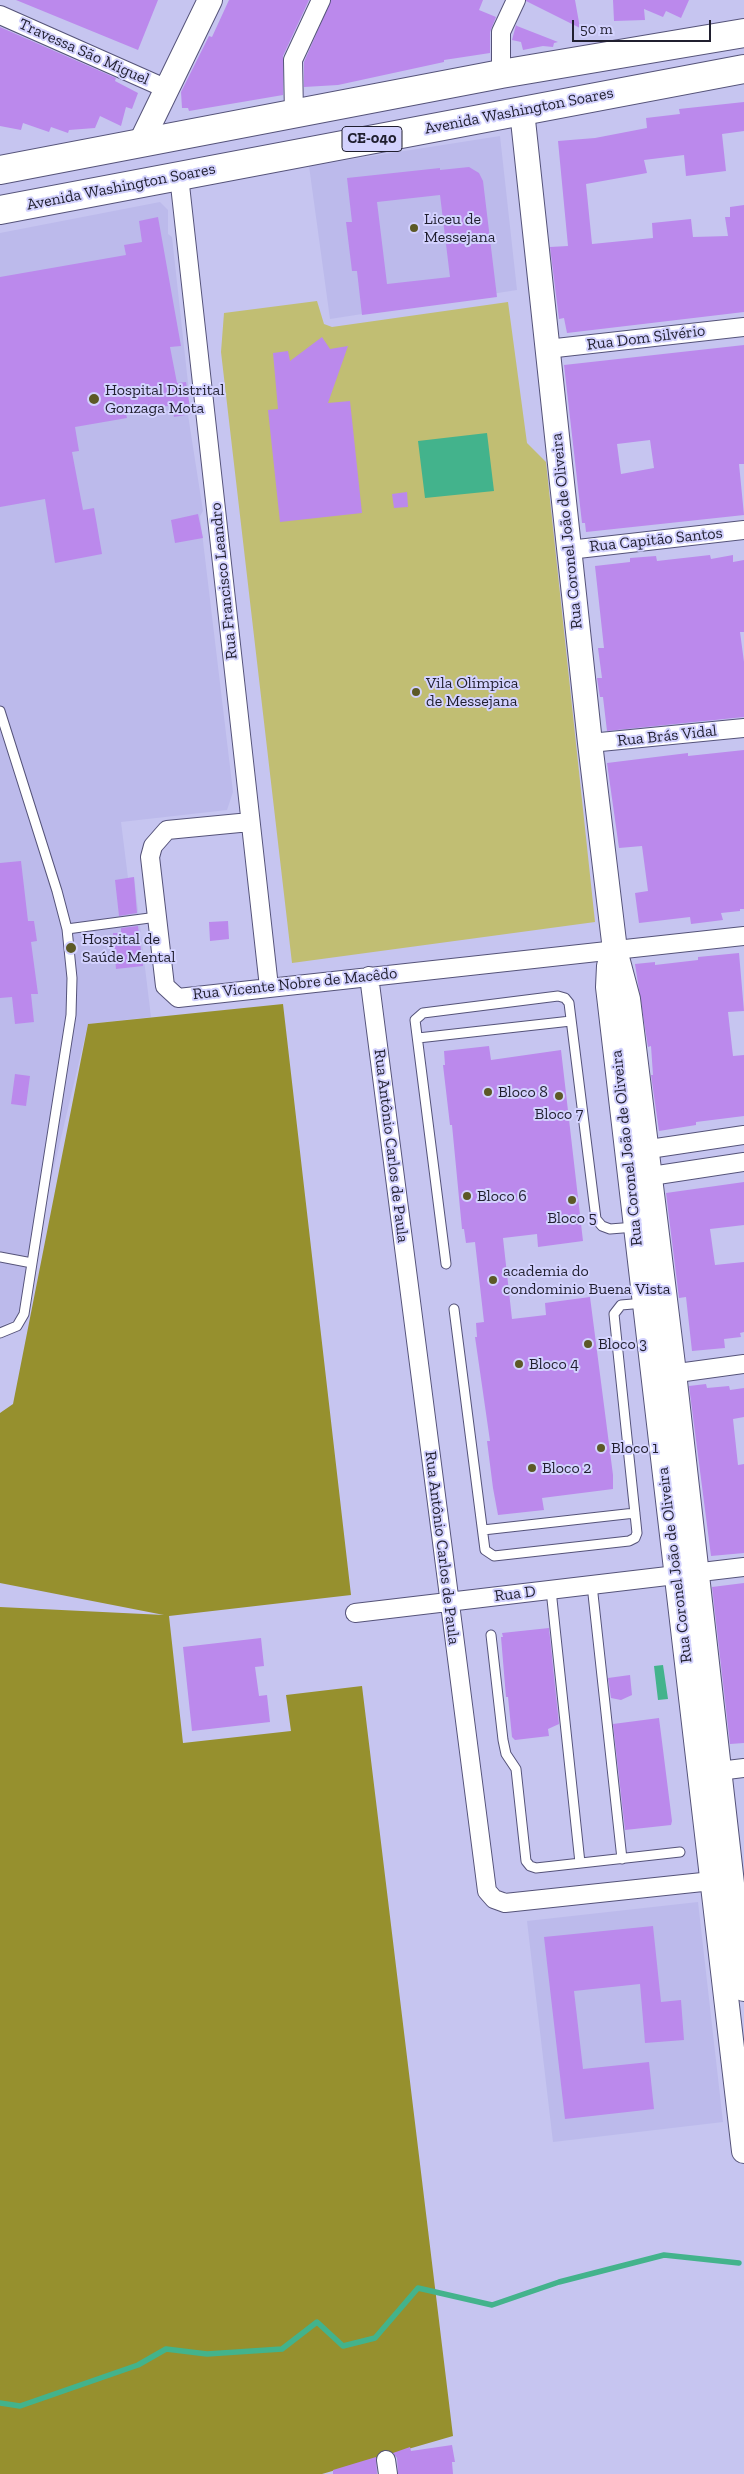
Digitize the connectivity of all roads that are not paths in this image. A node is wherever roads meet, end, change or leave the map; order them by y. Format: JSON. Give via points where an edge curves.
{"nodes":[{"id":1,"x":210,"y":0,"type":"edge"},
{"id":2,"x":321,"y":0,"type":"edge"},
{"id":3,"x":516,"y":0,"type":"edge"},
{"id":4,"x":0,"y":15,"type":"edge"},
{"id":5,"x":744,"y":33,"type":"edge"},
{"id":6,"x":744,"y":69,"type":"edge"},
{"id":7,"x":502,"y":74,"type":"junction"},
{"id":8,"x":167,"y":89,"type":"junction"},
{"id":9,"x":522,"y":110,"type":"junction"},
{"id":10,"x":294,"y":115,"type":"junction"},
{"id":11,"x":141,"y":142,"type":"junction"},
{"id":12,"x":0,"y":170,"type":"edge"},
{"id":13,"x":179,"y":176,"type":"junction"},
{"id":14,"x":0,"y":210,"type":"edge"},
{"id":15,"x":744,"y":327,"type":"edge"},
{"id":16,"x":547,"y":349,"type":"junction"},
{"id":17,"x":744,"y":530,"type":"edge"},
{"id":18,"x":569,"y":550,"type":"junction"},
{"id":19,"x":0,"y":710,"type":"edge"},
{"id":20,"x":744,"y":728,"type":"edge"},
{"id":21,"x":590,"y":743,"type":"junction"},
{"id":22,"x":250,"y":822,"type":"junction"},
{"id":23,"x":157,"y":917,"type":"junction"},
{"id":24,"x":67,"y":929,"type":"junction"},
{"id":25,"x":744,"y":936,"type":"edge"},
{"id":26,"x":615,"y":950,"type":"junction"},
{"id":27,"x":369,"y":976,"type":"junction"},
{"id":28,"x":269,"y":986,"type":"junction"},
{"id":29,"x":571,"y":1021,"type":"junction"},
{"id":30,"x":418,"y":1038,"type":"junction"},
{"id":31,"x":744,"y":1135,"type":"edge"},
{"id":32,"x":636,"y":1151,"type":"junction"},
{"id":33,"x":744,"y":1162,"type":"edge"},
{"id":34,"x":640,"y":1178,"type":"junction"},
{"id":35,"x":636,"y":1227,"type":"junction"},
{"id":36,"x":0,"y":1257,"type":"edge"},
{"id":37,"x":32,"y":1263,"type":"junction"},
{"id":38,"x":446,"y":1264,"type":"dead end"},
{"id":39,"x":644,"y":1303,"type":"junction"},
{"id":40,"x":454,"y":1309,"type":"dead end"},
{"id":41,"x":0,"y":1333,"type":"edge"},
{"id":42,"x":744,"y":1364,"type":"edge"},
{"id":43,"x":663,"y":1375,"type":"junction"},
{"id":44,"x":635,"y":1513,"type":"junction"},
{"id":45,"x":482,"y":1530,"type":"junction"},
{"id":46,"x":744,"y":1567,"type":"edge"},
{"id":47,"x":686,"y":1574,"type":"junction"},
{"id":48,"x":592,"y":1585,"type":"junction"},
{"id":49,"x":551,"y":1590,"type":"junction"},
{"id":50,"x":449,"y":1602,"type":"junction"},
{"id":51,"x":355,"y":1613,"type":"dead end"},
{"id":52,"x":491,"y":1635,"type":"dead end"},
{"id":53,"x":744,"y":1768,"type":"edge"},
{"id":54,"x":719,"y":1771,"type":"junction"},
{"id":55,"x":680,"y":1852,"type":"dead end"},
{"id":56,"x":622,"y":1859,"type":"junction"},
{"id":57,"x":580,"y":1864,"type":"junction"},
{"id":58,"x":712,"y":1881,"type":"junction"},
{"id":59,"x":738,"y":1973,"type":"edge"},
{"id":60,"x":744,"y":2151,"type":"edge"}],
"edges":[{"from":1,"to":8,"type":"street"},
{"from":2,"to":10,"type":"street","via":[[293,60]]},
{"from":3,"to":7,"type":"street","via":[[500,32]]},
{"from":4,"to":8,"type":"street","name":"Travessa São Miguel"},
{"from":5,"to":7,"type":"highway","number":"CE-040"},
{"from":6,"to":9,"type":"highway","name":"Avenida Washington Soares","number":"CE-040"},
{"from":7,"to":10,"type":"highway","number":"CE-040"},
{"from":8,"to":11,"type":"street"},
{"from":9,"to":13,"type":"highway","name":"Avenida Washington Soares","number":"CE-040"},
{"from":9,"to":16,"type":"street","name":"Rua Coronel João de Oliveira"},
{"from":10,"to":11,"type":"highway","number":"CE-040"},
{"from":11,"to":12,"type":"highway","number":"CE-040"},
{"from":13,"to":14,"type":"highway","name":"Avenida Washington Soares","number":"CE-040"},
{"from":13,"to":22,"type":"street","name":"Rua Francisco Leandro"},
{"from":15,"to":16,"type":"street","name":"Rua Dom Silvério"},
{"from":16,"to":18,"type":"street","name":"Rua Coronel João de Oliveira"},
{"from":17,"to":18,"type":"street","name":"Rua Capitão Santos"},
{"from":18,"to":21,"type":"street","name":"Rua Coronel João de Oliveira"},
{"from":19,"to":24,"type":"lane","via":[[58,891]]},
{"from":20,"to":21,"type":"street","name":"Rua Brás Vidal"},
{"from":21,"to":26,"type":"street","name":"Rua Coronel João de Oliveira"},
{"from":22,"to":23,"type":"street","name":"Rua Vicente Nobre de Macêdo","via":[[167,830],[158,838],[150,857]]},
{"from":22,"to":28,"type":"street","name":"Rua Francisco Leandro"},
{"from":23,"to":24,"type":"lane"},
{"from":23,"to":28,"type":"street","name":"Rua Vicente Nobre de Macêdo","via":[[165,986],[178,998]]},
{"from":24,"to":37,"type":"lane","via":[[72,978],[71,1015]]},
{"from":25,"to":26,"type":"street","name":"Rua Vicente Nobre de Macêdo"},
{"from":26,"to":27,"type":"street","name":"Rua Vicente Nobre de Macêdo"},
{"from":26,"to":32,"type":"street","name":"Rua Coronel João de Oliveira","via":[[609,966],[608,987]]},
{"from":27,"to":28,"type":"street","name":"Rua Vicente Nobre de Macêdo"},
{"from":27,"to":50,"type":"street","name":"Rua Antônio Carlos de Paula"},
{"from":29,"to":30,"type":"lane"},
{"from":29,"to":30,"type":"lane","via":[[569,1003],[558,996],[423,1013],[415,1020]]},
{"from":29,"to":35,"type":"lane","via":[[596,1219],[610,1230]]},
{"from":30,"to":38,"type":"lane"},
{"from":31,"to":32,"type":"street"},
{"from":32,"to":34,"type":"street","name":"Rua Coronel João de Oliveira"},
{"from":33,"to":34,"type":"street"},
{"from":34,"to":35,"type":"street","name":"Rua Coronel João de Oliveira"},
{"from":34,"to":43,"type":"street","name":"Rua Coronel João de Oliveira"},
{"from":35,"to":39,"type":"street","name":"Rua Coronel João de Oliveira"},
{"from":36,"to":37,"type":"lane"},
{"from":37,"to":41,"type":"lane","via":[[24,1314],[17,1326]]},
{"from":39,"to":43,"type":"street","name":"Rua Coronel João de Oliveira"},
{"from":39,"to":44,"type":"lane","via":[[621,1305],[614,1314]]},
{"from":40,"to":45,"type":"lane"},
{"from":42,"to":43,"type":"street"},
{"from":43,"to":47,"type":"street","name":"Rua Coronel João de Oliveira"},
{"from":44,"to":45,"type":"lane"},
{"from":44,"to":45,"type":"lane","via":[[637,1533],[629,1541],[494,1556],[485,1550]]},
{"from":46,"to":47,"type":"street","name":"Rua D"},
{"from":47,"to":48,"type":"street","name":"Rua D"},
{"from":47,"to":54,"type":"street","name":"Rua Coronel João de Oliveira"},
{"from":47,"to":58,"type":"street","name":"Rua Coronel João de Oliveira"},
{"from":48,"to":49,"type":"street","name":"Rua D"},
{"from":48,"to":56,"type":"lane"},
{"from":49,"to":50,"type":"street","name":"Rua D"},
{"from":49,"to":57,"type":"lane"},
{"from":50,"to":51,"type":"street","name":"Rua D"},
{"from":50,"to":58,"type":"street","name":"Rua Antônio Carlos de Paula","via":[[487,1892],[504,1903]]},
{"from":52,"to":57,"type":"lane","via":[[503,1740],[506,1754],[516,1769],[526,1861],[536,1868]]},
{"from":53,"to":54,"type":"street"},
{"from":54,"to":59,"type":"street","name":"Rua Coronel João de Oliveira"},
{"from":55,"to":56,"type":"lane"},
{"from":56,"to":57,"type":"lane"},
{"from":58,"to":59,"type":"street","name":"Rua Coronel João de Oliveira"},
{"from":59,"to":60,"type":"street","name":"Rua Coronel João de Oliveira"}]}
